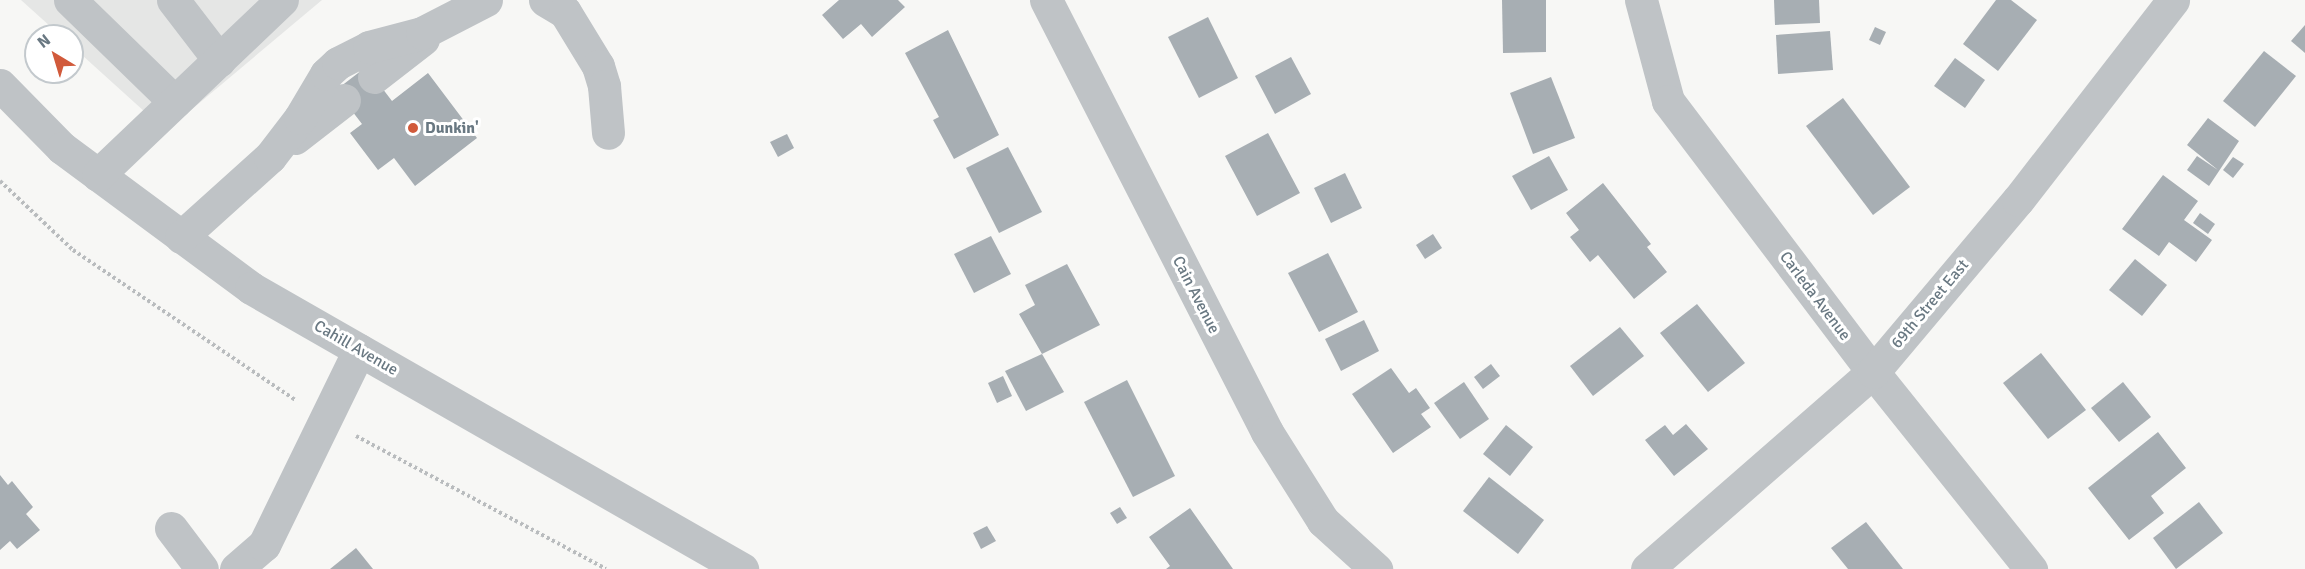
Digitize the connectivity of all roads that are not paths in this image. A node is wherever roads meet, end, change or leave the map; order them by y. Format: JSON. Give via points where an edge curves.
{"nodes":[{"id":1,"x":70,"y":0,"type":"edge"},
{"id":2,"x":173,"y":0,"type":"edge"},
{"id":3,"x":282,"y":0,"type":"edge"},
{"id":4,"x":486,"y":0,"type":"edge"},
{"id":5,"x":545,"y":0,"type":"edge"},
{"id":6,"x":1046,"y":0,"type":"edge"},
{"id":7,"x":1641,"y":0,"type":"edge"},
{"id":8,"x":2173,"y":0,"type":"edge"},
{"id":9,"x":444,"y":23,"type":"junction"},
{"id":10,"x":219,"y":60,"type":"junction"},
{"id":11,"x":374,"y":77,"type":"dead end"},
{"id":12,"x":0,"y":85,"type":"edge"},
{"id":13,"x":344,"y":100,"type":"dead end"},
{"id":14,"x":175,"y":102,"type":"junction"},
{"id":15,"x":608,"y":133,"type":"dead end"},
{"id":16,"x":270,"y":157,"type":"junction"},
{"id":17,"x":98,"y":175,"type":"junction"},
{"id":18,"x":181,"y":237,"type":"junction"},
{"id":19,"x":359,"y":350,"type":"junction"},
{"id":20,"x":1873,"y":372,"type":"junction"},
{"id":21,"x":171,"y":528,"type":"dead end"},
{"id":22,"x":202,"y":569,"type":"edge"},
{"id":23,"x":236,"y":569,"type":"edge"},
{"id":24,"x":742,"y":569,"type":"edge"},
{"id":25,"x":1376,"y":569,"type":"edge"},
{"id":26,"x":1647,"y":569,"type":"edge"},
{"id":27,"x":2031,"y":569,"type":"edge"}],
"edges":[{"from":1,"to":14,"type":"street"},
{"from":2,"to":10,"type":"street"},
{"from":3,"to":10,"type":"street"},
{"from":4,"to":9,"type":"street"},
{"from":5,"to":15,"type":"street","via":[[565,12],[598,66]]},
{"from":6,"to":25,"type":"street","name":"Cain Avenue","via":[[1267,432],[1323,521]]},
{"from":7,"to":20,"type":"street","name":"Carleda Avenue","via":[[1668,101]]},
{"from":8,"to":20,"type":"street","name":"69th Street East","via":[[2018,200]]},
{"from":9,"to":11,"type":"street"},
{"from":9,"to":16,"type":"street","via":[[369,47],[338,63]]},
{"from":10,"to":14,"type":"street"},
{"from":12,"to":17,"type":"street","name":"Cahill Avenue","via":[[62,148]]},
{"from":13,"to":16,"type":"street"},
{"from":14,"to":17,"type":"street"},
{"from":16,"to":18,"type":"street"},
{"from":17,"to":18,"type":"street","name":"Cahill Avenue"},
{"from":18,"to":19,"type":"street","name":"Cahill Avenue","via":[[250,288]]},
{"from":19,"to":23,"type":"street","via":[[264,545]]},
{"from":19,"to":24,"type":"street","name":"Cahill Avenue"},
{"from":20,"to":26,"type":"street","name":"69th Street East"},
{"from":20,"to":27,"type":"street","name":"Carleda Avenue"},
{"from":21,"to":22,"type":"street"}]}
